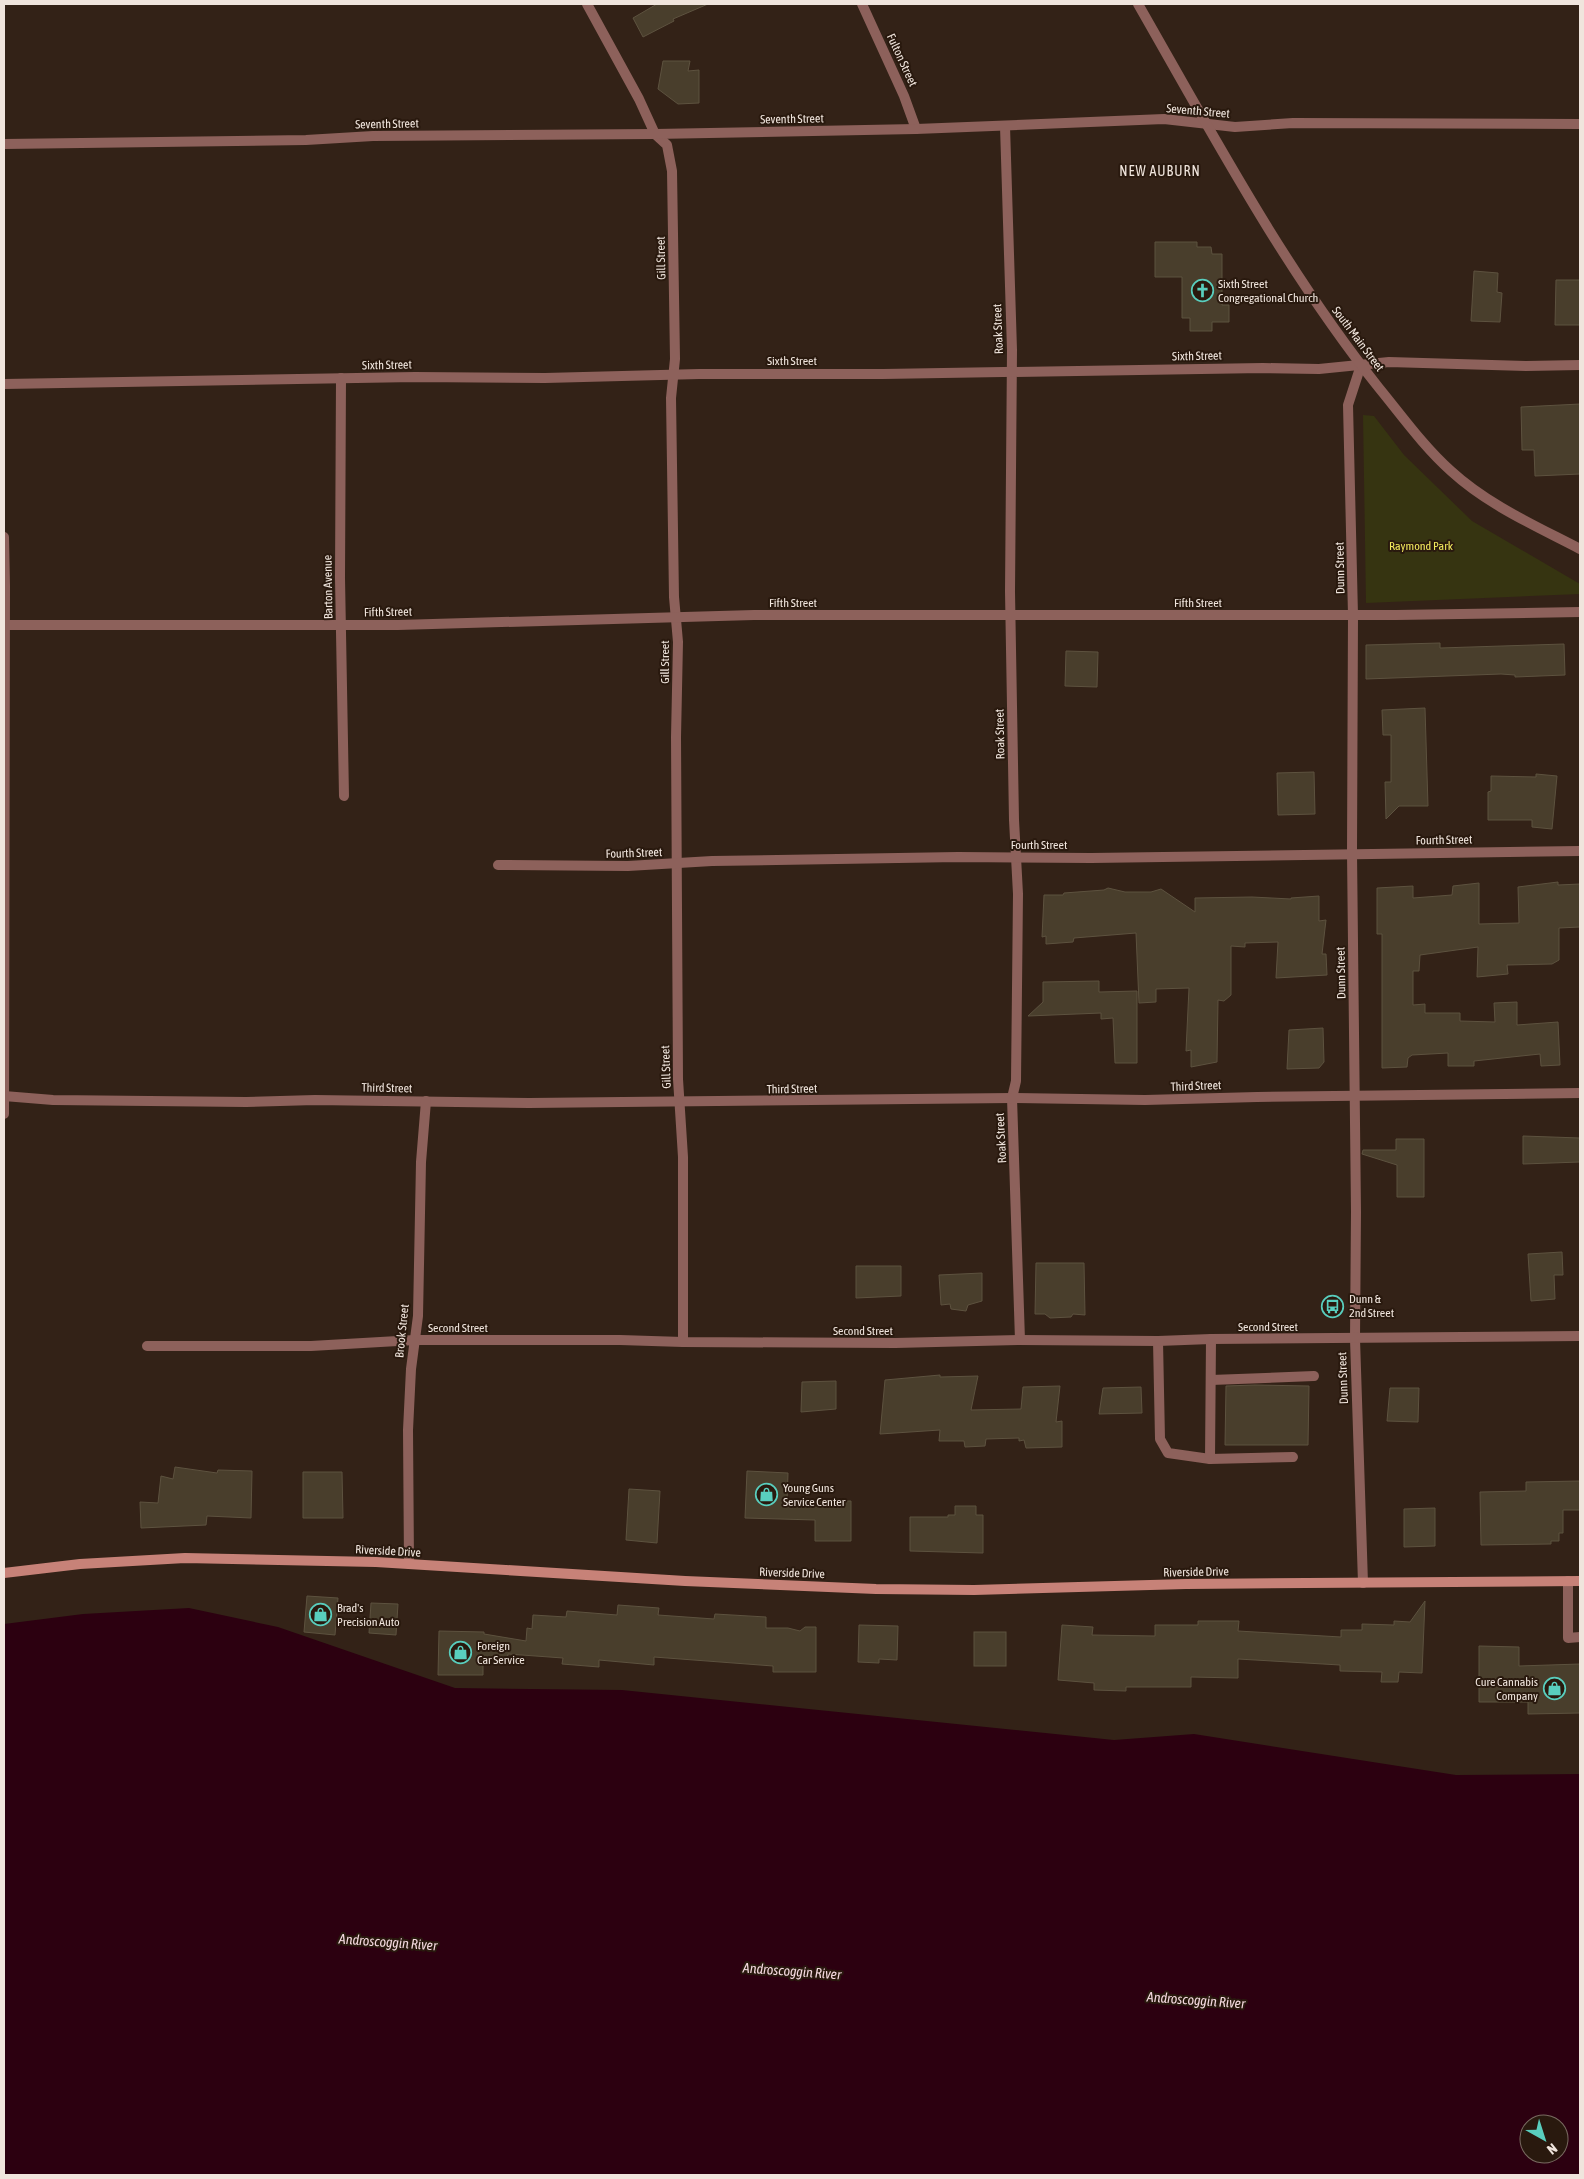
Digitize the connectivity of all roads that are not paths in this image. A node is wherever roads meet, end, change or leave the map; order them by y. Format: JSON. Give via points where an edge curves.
{"nodes":[{"id":1,"x":587,"y":4,"type":"edge"},
{"id":2,"x":862,"y":4,"type":"edge"},
{"id":3,"x":1138,"y":4,"type":"edge"},
{"id":4,"x":1207,"y":124,"type":"junction"},
{"id":5,"x":1580,"y":124,"type":"edge"},
{"id":6,"x":1005,"y":126,"type":"junction"},
{"id":7,"x":916,"y":129,"type":"junction"},
{"id":8,"x":655,"y":134,"type":"junction"},
{"id":9,"x":4,"y":144,"type":"edge"},
{"id":10,"x":1361,"y":365,"type":"junction"},
{"id":11,"x":1580,"y":365,"type":"edge"},
{"id":12,"x":1012,"y":372,"type":"junction"},
{"id":13,"x":673,"y":375,"type":"junction"},
{"id":14,"x":341,"y":378,"type":"junction"},
{"id":15,"x":4,"y":384,"type":"edge"},
{"id":16,"x":4,"y":537,"type":"edge"},
{"id":17,"x":1580,"y":549,"type":"edge"},
{"id":18,"x":1580,"y":612,"type":"edge"},
{"id":19,"x":1353,"y":615,"type":"junction"},
{"id":20,"x":1011,"y":616,"type":"junction"},
{"id":21,"x":676,"y":618,"type":"junction"},
{"id":22,"x":5,"y":625,"type":"junction"},
{"id":23,"x":341,"y":625,"type":"junction"},
{"id":24,"x":344,"y":796,"type":"dead end"},
{"id":25,"x":1580,"y":851,"type":"edge"},
{"id":26,"x":1352,"y":854,"type":"junction"},
{"id":27,"x":1016,"y":858,"type":"junction"},
{"id":28,"x":677,"y":864,"type":"junction"},
{"id":29,"x":498,"y":865,"type":"dead end"},
{"id":30,"x":1580,"y":1093,"type":"edge"},
{"id":31,"x":4,"y":1096,"type":"edge"},
{"id":32,"x":1355,"y":1096,"type":"junction"},
{"id":33,"x":1012,"y":1098,"type":"junction"},
{"id":34,"x":426,"y":1101,"type":"junction"},
{"id":35,"x":681,"y":1101,"type":"junction"},
{"id":36,"x":4,"y":1114,"type":"edge"},
{"id":37,"x":1580,"y":1336,"type":"edge"},
{"id":38,"x":1210,"y":1339,"type":"junction"},
{"id":39,"x":1354,"y":1339,"type":"junction"},
{"id":40,"x":415,"y":1340,"type":"junction"},
{"id":41,"x":1020,"y":1340,"type":"junction"},
{"id":42,"x":683,"y":1342,"type":"junction"},
{"id":43,"x":1158,"y":1342,"type":"junction"},
{"id":44,"x":147,"y":1346,"type":"dead end"},
{"id":45,"x":1314,"y":1376,"type":"dead end"},
{"id":46,"x":1211,"y":1380,"type":"junction"},
{"id":47,"x":1294,"y":1458,"type":"dead end"},
{"id":48,"x":1210,"y":1459,"type":"junction"},
{"id":49,"x":409,"y":1564,"type":"junction"},
{"id":50,"x":4,"y":1573,"type":"edge"},
{"id":51,"x":1568,"y":1581,"type":"junction"},
{"id":52,"x":1580,"y":1581,"type":"edge"},
{"id":53,"x":1363,"y":1583,"type":"junction"},
{"id":54,"x":1580,"y":1637,"type":"edge"}],
"edges":[{"from":1,"to":8,"type":"street","name":"Gill Street"},
{"from":2,"to":7,"type":"street","name":"Fulton Street"},
{"from":3,"to":4,"type":"street","name":"South Main Street"},
{"from":4,"to":5,"type":"street","name":"Seventh Street","via":[[1235,127],[1293,123]]},
{"from":4,"to":6,"type":"street","name":"Seventh Street","via":[[1164,120]]},
{"from":4,"to":10,"type":"street","name":"South Main Street","via":[[1313,299]]},
{"from":6,"to":7,"type":"street","name":"Seventh Street"},
{"from":6,"to":12,"type":"street","name":"Roak Street"},
{"from":7,"to":8,"type":"street","name":"Seventh Street"},
{"from":8,"to":9,"type":"street","name":"Seventh Street"},
{"from":8,"to":13,"type":"street","name":"Gill Street","via":[[666,145],[672,171]]},
{"from":10,"to":11,"type":"street","name":"Sixth Street","via":[[1389,362]]},
{"from":10,"to":12,"type":"street","name":"Sixth Street","via":[[1319,369]]},
{"from":10,"to":17,"type":"street","name":"South Main Street","via":[[1417,435],[1451,471],[1482,495]]},
{"from":10,"to":19,"type":"street","name":"Dunn Street","via":[[1348,405]]},
{"from":12,"to":13,"type":"street","name":"Sixth Street"},
{"from":12,"to":20,"type":"street","name":"Roak Street"},
{"from":13,"to":14,"type":"street","name":"Sixth Street"},
{"from":13,"to":21,"type":"street","name":"Gill Street"},
{"from":14,"to":15,"type":"street","name":"Sixth Street"},
{"from":14,"to":23,"type":"street","name":"Barton Avenue"},
{"from":16,"to":22,"type":"street"},
{"from":18,"to":19,"type":"street","name":"Fifth Street"},
{"from":19,"to":20,"type":"street","name":"Fifth Street"},
{"from":19,"to":26,"type":"street","name":"Dunn Street"},
{"from":20,"to":21,"type":"street","name":"Fifth Street","via":[[754,615]]},
{"from":20,"to":27,"type":"street","name":"Roak Street"},
{"from":21,"to":23,"type":"street","name":"Fifth Street"},
{"from":21,"to":28,"type":"street","name":"Gill Street"},
{"from":22,"to":23,"type":"street","name":"Fifth Street"},
{"from":22,"to":31,"type":"street"},
{"from":23,"to":24,"type":"street","name":"Barton Avenue"},
{"from":25,"to":26,"type":"street","name":"Fourth Street"},
{"from":26,"to":27,"type":"street","name":"Fourth Street"},
{"from":26,"to":32,"type":"street","name":"Dunn Street"},
{"from":27,"to":28,"type":"street","name":"Fourth Street","via":[[722,860]]},
{"from":27,"to":33,"type":"street","name":"Roak Street","via":[[1018,990],[1016,1081]]},
{"from":28,"to":29,"type":"street","name":"Fourth Street"},
{"from":28,"to":35,"type":"street","name":"Gill Street","via":[[678,1079]]},
{"from":30,"to":32,"type":"street","name":"Third Street"},
{"from":31,"to":34,"type":"street","name":"Third Street","via":[[53,1100]]},
{"from":31,"to":36,"type":"street"},
{"from":32,"to":33,"type":"street","name":"Third Street","via":[[1145,1100]]},
{"from":32,"to":39,"type":"street","name":"Dunn Street"},
{"from":33,"to":35,"type":"street","name":"Third Street"},
{"from":33,"to":41,"type":"street","name":"Roak Street"},
{"from":34,"to":35,"type":"street","name":"Third Street"},
{"from":34,"to":40,"type":"street","name":"Brook Street"},
{"from":35,"to":42,"type":"street","name":"Gill Street"},
{"from":37,"to":39,"type":"street","name":"Second Street"},
{"from":38,"to":39,"type":"street","name":"Second Street"},
{"from":38,"to":43,"type":"street","name":"Second Street"},
{"from":38,"to":46,"type":"street"},
{"from":39,"to":53,"type":"street","name":"Dunn Street"},
{"from":40,"to":42,"type":"street","name":"Second Street"},
{"from":40,"to":44,"type":"street","name":"Second Street","via":[[311,1346]]},
{"from":40,"to":49,"type":"street","name":"Brook Street","via":[[408,1430]]},
{"from":41,"to":42,"type":"street","name":"Second Street"},
{"from":41,"to":43,"type":"street","name":"Second Street"},
{"from":43,"to":48,"type":"street","via":[[1160,1439],[1168,1453]]},
{"from":45,"to":46,"type":"street"},
{"from":46,"to":48,"type":"street"},
{"from":47,"to":48,"type":"street"},
{"from":49,"to":50,"type":"main road","name":"Riverside Drive","via":[[185,1558],[80,1564]]},
{"from":49,"to":53,"type":"main road","name":"Riverside Drive","via":[[876,1589]]},
{"from":51,"to":52,"type":"main road","name":"Riverside Drive"},
{"from":51,"to":53,"type":"main road","name":"Riverside Drive"},
{"from":51,"to":54,"type":"street","via":[[1568,1638]]}]}
